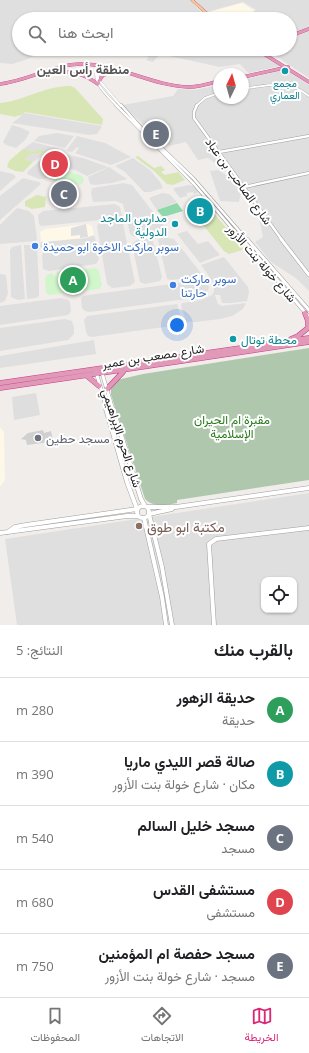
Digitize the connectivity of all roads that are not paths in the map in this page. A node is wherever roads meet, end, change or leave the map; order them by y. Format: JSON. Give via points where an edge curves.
{"nodes":[{"id":1,"x":193,"y":0,"type":"edge"},
{"id":2,"x":206,"y":12,"type":"edge"},
{"id":3,"x":309,"y":30,"type":"edge"},
{"id":4,"x":297,"y":34,"type":"edge"},
{"id":5,"x":269,"y":56,"type":"edge"},
{"id":6,"x":269,"y":56,"type":"edge"},
{"id":7,"x":98,"y":67,"type":"junction"},
{"id":8,"x":285,"y":67,"type":"junction"},
{"id":9,"x":51,"y":72,"type":"junction"},
{"id":10,"x":116,"y":72,"type":"junction"},
{"id":11,"x":249,"y":75,"type":"edge"},
{"id":12,"x":308,"y":81,"type":"edge"},
{"id":13,"x":98,"y":82,"type":"junction"},
{"id":14,"x":213,"y":84,"type":"edge"},
{"id":15,"x":0,"y":85,"type":"edge"},
{"id":16,"x":173,"y":86,"type":"junction"},
{"id":17,"x":249,"y":88,"type":"edge"},
{"id":18,"x":213,"y":95,"type":"edge"},
{"id":19,"x":309,"y":96,"type":"edge"},
{"id":20,"x":309,"y":136,"type":"edge"},
{"id":21,"x":219,"y":152,"type":"junction"},
{"id":22,"x":309,"y":173,"type":"edge"},
{"id":23,"x":244,"y":187,"type":"junction"},
{"id":24,"x":309,"y":275,"type":"edge"},
{"id":25,"x":307,"y":312,"type":"edge"},
{"id":26,"x":309,"y":317,"type":"edge"},
{"id":27,"x":309,"y":338,"type":"edge"},
{"id":28,"x":283,"y":342,"type":"junction"},
{"id":29,"x":309,"y":342,"type":"edge"},
{"id":30,"x":125,"y":371,"type":"junction"},
{"id":31,"x":102,"y":372,"type":"junction"},
{"id":32,"x":96,"y":373,"type":"junction"},
{"id":33,"x":87,"y":376,"type":"junction"},
{"id":34,"x":0,"y":383,"type":"edge"},
{"id":35,"x":99,"y":386,"type":"junction"},
{"id":36,"x":0,"y":388,"type":"edge"},
{"id":37,"x":107,"y":389,"type":"junction"},
{"id":38,"x":309,"y":488,"type":"edge"},
{"id":39,"x":146,"y":506,"type":"junction"},
{"id":40,"x":176,"y":508,"type":"junction"},
{"id":41,"x":137,"y":509,"type":"junction"},
{"id":42,"x":149,"y":514,"type":"junction"},
{"id":43,"x":138,"y":516,"type":"junction"},
{"id":44,"x":144,"y":518,"type":"junction"},
{"id":45,"x":309,"y":528,"type":"edge"},
{"id":46,"x":8,"y":532,"type":"junction"},
{"id":47,"x":0,"y":533,"type":"edge"},
{"id":48,"x":166,"y":625,"type":"edge"},
{"id":49,"x":172,"y":625,"type":"edge"},
{"id":50,"x":214,"y":625,"type":"edge"}],
"edges":[{"from":1,"to":2,"type":"main road"},
{"from":3,"to":4,"type":"highway"},
{"from":5,"to":8,"type":"highway"},
{"from":6,"to":8,"type":"highway"},
{"from":7,"to":9,"type":"highway","via":[[72,67]]},
{"from":7,"to":10,"type":"highway"},
{"from":7,"to":13,"type":"street","via":[[94,74]]},
{"from":7,"to":15,"type":"highway","via":[[84,64],[69,66]]},
{"from":7,"to":16,"type":"highway"},
{"from":8,"to":11,"type":"highway"},
{"from":8,"to":12,"type":"highway"},
{"from":9,"to":13,"type":"highway","via":[[79,72]]},
{"from":9,"to":15,"type":"highway","via":[[17,84]]},
{"from":10,"to":13,"type":"highway","via":[[104,74]]},
{"from":10,"to":16,"type":"highway"},
{"from":13,"to":25,"type":"street","name":"شارع خولة بنت الأزور","via":[[120,110],[193,178]]},
{"from":14,"to":16,"type":"highway","via":[[194,89]]},
{"from":17,"to":19,"type":"street","via":[[286,84],[299,87]]},
{"from":18,"to":21,"type":"street","name":"شارع الصاحب بن عباد","via":[[199,101],[195,106],[194,115],[203,132]]},
{"from":20,"to":21,"type":"street"},
{"from":21,"to":23,"type":"street","name":"شارع الصاحب بن عباد"},
{"from":22,"to":23,"type":"street"},
{"from":23,"to":24,"type":"street","name":"شارع الصاحب بن عباد"},
{"from":25,"to":26,"type":"street","name":"شارع خولة بنت الأزور"},
{"from":25,"to":28,"type":"highway","via":[[308,328],[298,336]]},
{"from":27,"to":28,"type":"highway","name":"شارع مصعب بن عمير"},
{"from":28,"to":31,"type":"highway","name":"شارع مصعب بن عمير"},
{"from":29,"to":30,"type":"highway","name":"شارع مصعب بن عمير"},
{"from":30,"to":31,"type":"highway","name":"شارع مصعب بن عمير"},
{"from":30,"to":37,"type":"highway","via":[[117,376]]},
{"from":31,"to":32,"type":"highway","name":"شارع مصعب بن عمير"},
{"from":31,"to":37,"type":"street","name":"شارع الحرم الإبراهيمي"},
{"from":32,"to":33,"type":"highway","name":"شارع مصعب بن عمير"},
{"from":32,"to":34,"type":"highway","name":"شارع مصعب بن عمير"},
{"from":32,"to":35,"type":"street","name":"شارع الحرم الإبراهيمي"},
{"from":33,"to":35,"type":"highway"},
{"from":33,"to":36,"type":"highway","name":"شارع مصعب بن عمير"},
{"from":35,"to":41,"type":"street","name":"شارع الحرم الإبراهيمي"},
{"from":37,"to":39,"type":"street","name":"شارع الحرم الإبراهيمي","via":[[141,499]]},
{"from":38,"to":40,"type":"street"},
{"from":39,"to":40,"type":"street"},
{"from":39,"to":41,"type":"street"},
{"from":39,"to":42,"type":"street"},
{"from":40,"to":42,"type":"street"},
{"from":41,"to":43,"type":"street"},
{"from":41,"to":46,"type":"street","via":[[26,525],[15,527]]},
{"from":42,"to":44,"type":"street"},
{"from":42,"to":49,"type":"street"},
{"from":43,"to":44,"type":"street"},
{"from":43,"to":46,"type":"street"},
{"from":44,"to":48,"type":"street"},
{"from":45,"to":50,"type":"street","via":[[223,538],[212,540],[208,544]]},
{"from":46,"to":47,"type":"street"}]}
